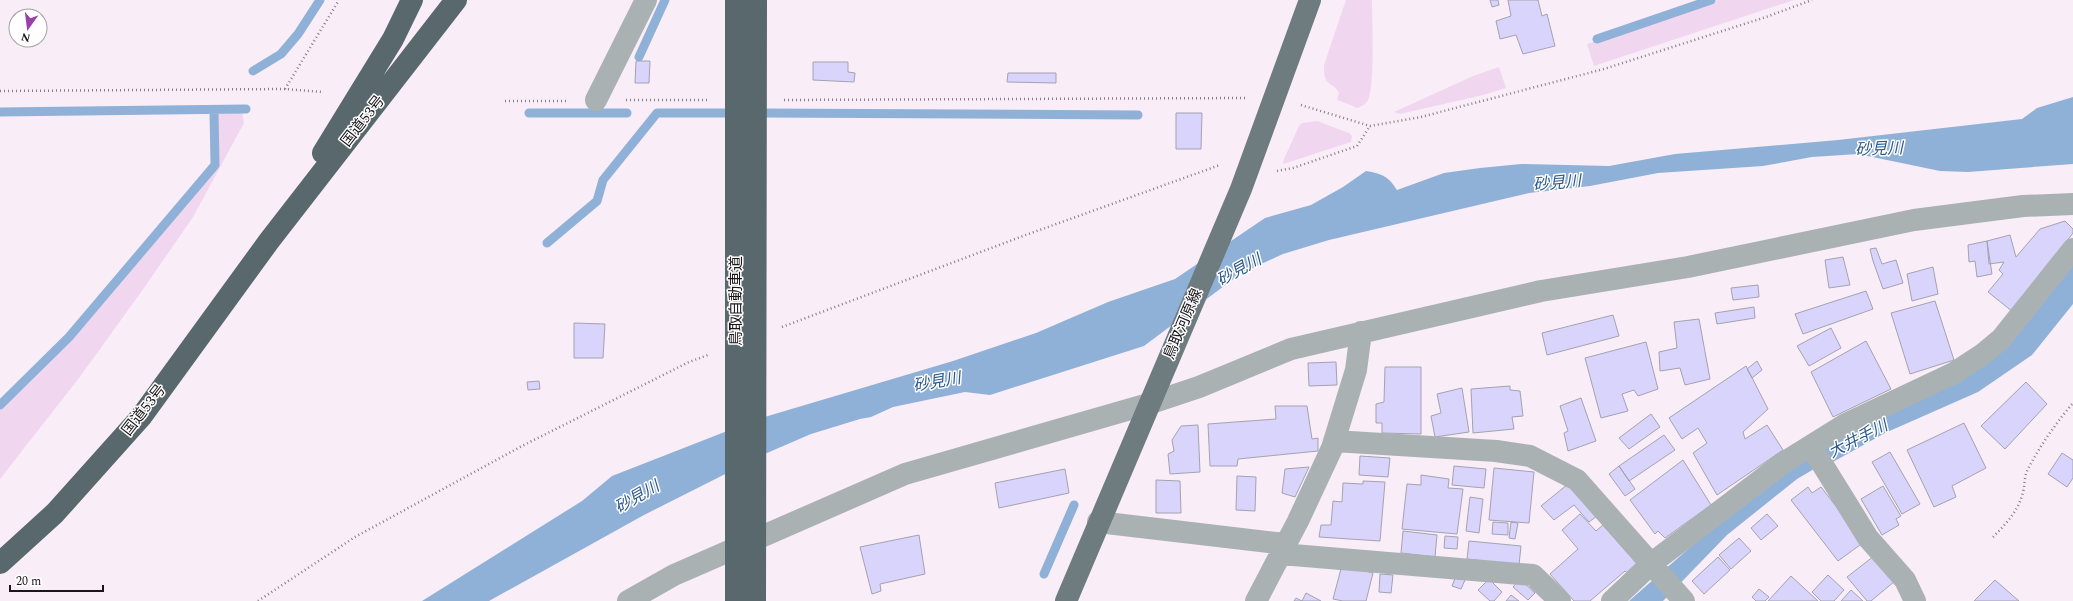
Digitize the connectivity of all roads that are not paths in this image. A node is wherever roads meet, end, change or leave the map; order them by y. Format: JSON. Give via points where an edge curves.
{"nodes":[{"id":1,"x":412,"y":0,"type":"edge"},
{"id":2,"x":456,"y":0,"type":"edge"},
{"id":3,"x":646,"y":0,"type":"edge"},
{"id":4,"x":736,"y":0,"type":"edge"},
{"id":5,"x":756,"y":0,"type":"edge"},
{"id":6,"x":1310,"y":0,"type":"edge"},
{"id":7,"x":596,"y":100,"type":"road end"},
{"id":8,"x":2073,"y":204,"type":"edge"},
{"id":9,"x":269,"y":241,"type":"junction"},
{"id":10,"x":2073,"y":248,"type":"edge"},
{"id":11,"x":1361,"y":332,"type":"junction"},
{"id":12,"x":1148,"y":404,"type":"junction"},
{"id":13,"x":1334,"y":442,"type":"junction"},
{"id":14,"x":1810,"y":446,"type":"junction"},
{"id":15,"x":1098,"y":522,"type":"junction"},
{"id":16,"x":1283,"y":549,"type":"junction"},
{"id":17,"x":0,"y":563,"type":"edge"},
{"id":18,"x":1654,"y":566,"type":"junction"},
{"id":19,"x":1681,"y":597,"type":"edge"},
{"id":20,"x":628,"y":601,"type":"edge"},
{"id":21,"x":736,"y":601,"type":"edge"},
{"id":22,"x":755,"y":601,"type":"edge"},
{"id":23,"x":1066,"y":601,"type":"edge"},
{"id":24,"x":1256,"y":601,"type":"edge"},
{"id":25,"x":1560,"y":601,"type":"edge"},
{"id":26,"x":1612,"y":601,"type":"edge"},
{"id":27,"x":1915,"y":601,"type":"edge"}],
"edges":[{"from":1,"to":9,"type":"highway","name":"国道53号","via":[[393,39]]},
{"from":2,"to":9,"type":"highway","name":"国道53号"},
{"from":3,"to":7,"type":"street"},
{"from":4,"to":21,"type":"highway","name":"鳥取自動車道","bridge":true},
{"from":5,"to":22,"type":"highway","name":"鳥取自動車道","bridge":true},
{"from":6,"to":12,"type":"main road","name":"鳥取河原線","via":[[1244,182]]},
{"from":8,"to":11,"type":"street","via":[[2023,206],[1914,220],[1688,267],[1541,290]]},
{"from":9,"to":17,"type":"highway","name":"国道53号","via":[[142,417],[55,513]]},
{"from":10,"to":14,"type":"street","via":[[2001,339],[1983,354],[1954,373],[1844,425]]},
{"from":11,"to":12,"type":"street","via":[[1291,349],[1200,387]]},
{"from":11,"to":13,"type":"street","via":[[1356,370]]},
{"from":12,"to":15,"type":"main road","name":"鳥取河原線"},
{"from":12,"to":20,"type":"street","via":[[905,474],[674,575]]},
{"from":13,"to":16,"type":"street"},
{"from":13,"to":18,"type":"street","via":[[1496,451],[1530,456],[1577,480]]},
{"from":14,"to":18,"type":"street","via":[[1783,462]]},
{"from":14,"to":27,"type":"street","via":[[1868,538],[1905,580]]},
{"from":15,"to":16,"type":"street"},
{"from":15,"to":23,"type":"main road","name":"鳥取河原線"},
{"from":16,"to":24,"type":"street"},
{"from":16,"to":25,"type":"street","via":[[1533,574]]},
{"from":18,"to":19,"type":"street"},
{"from":18,"to":26,"type":"street"}]}
